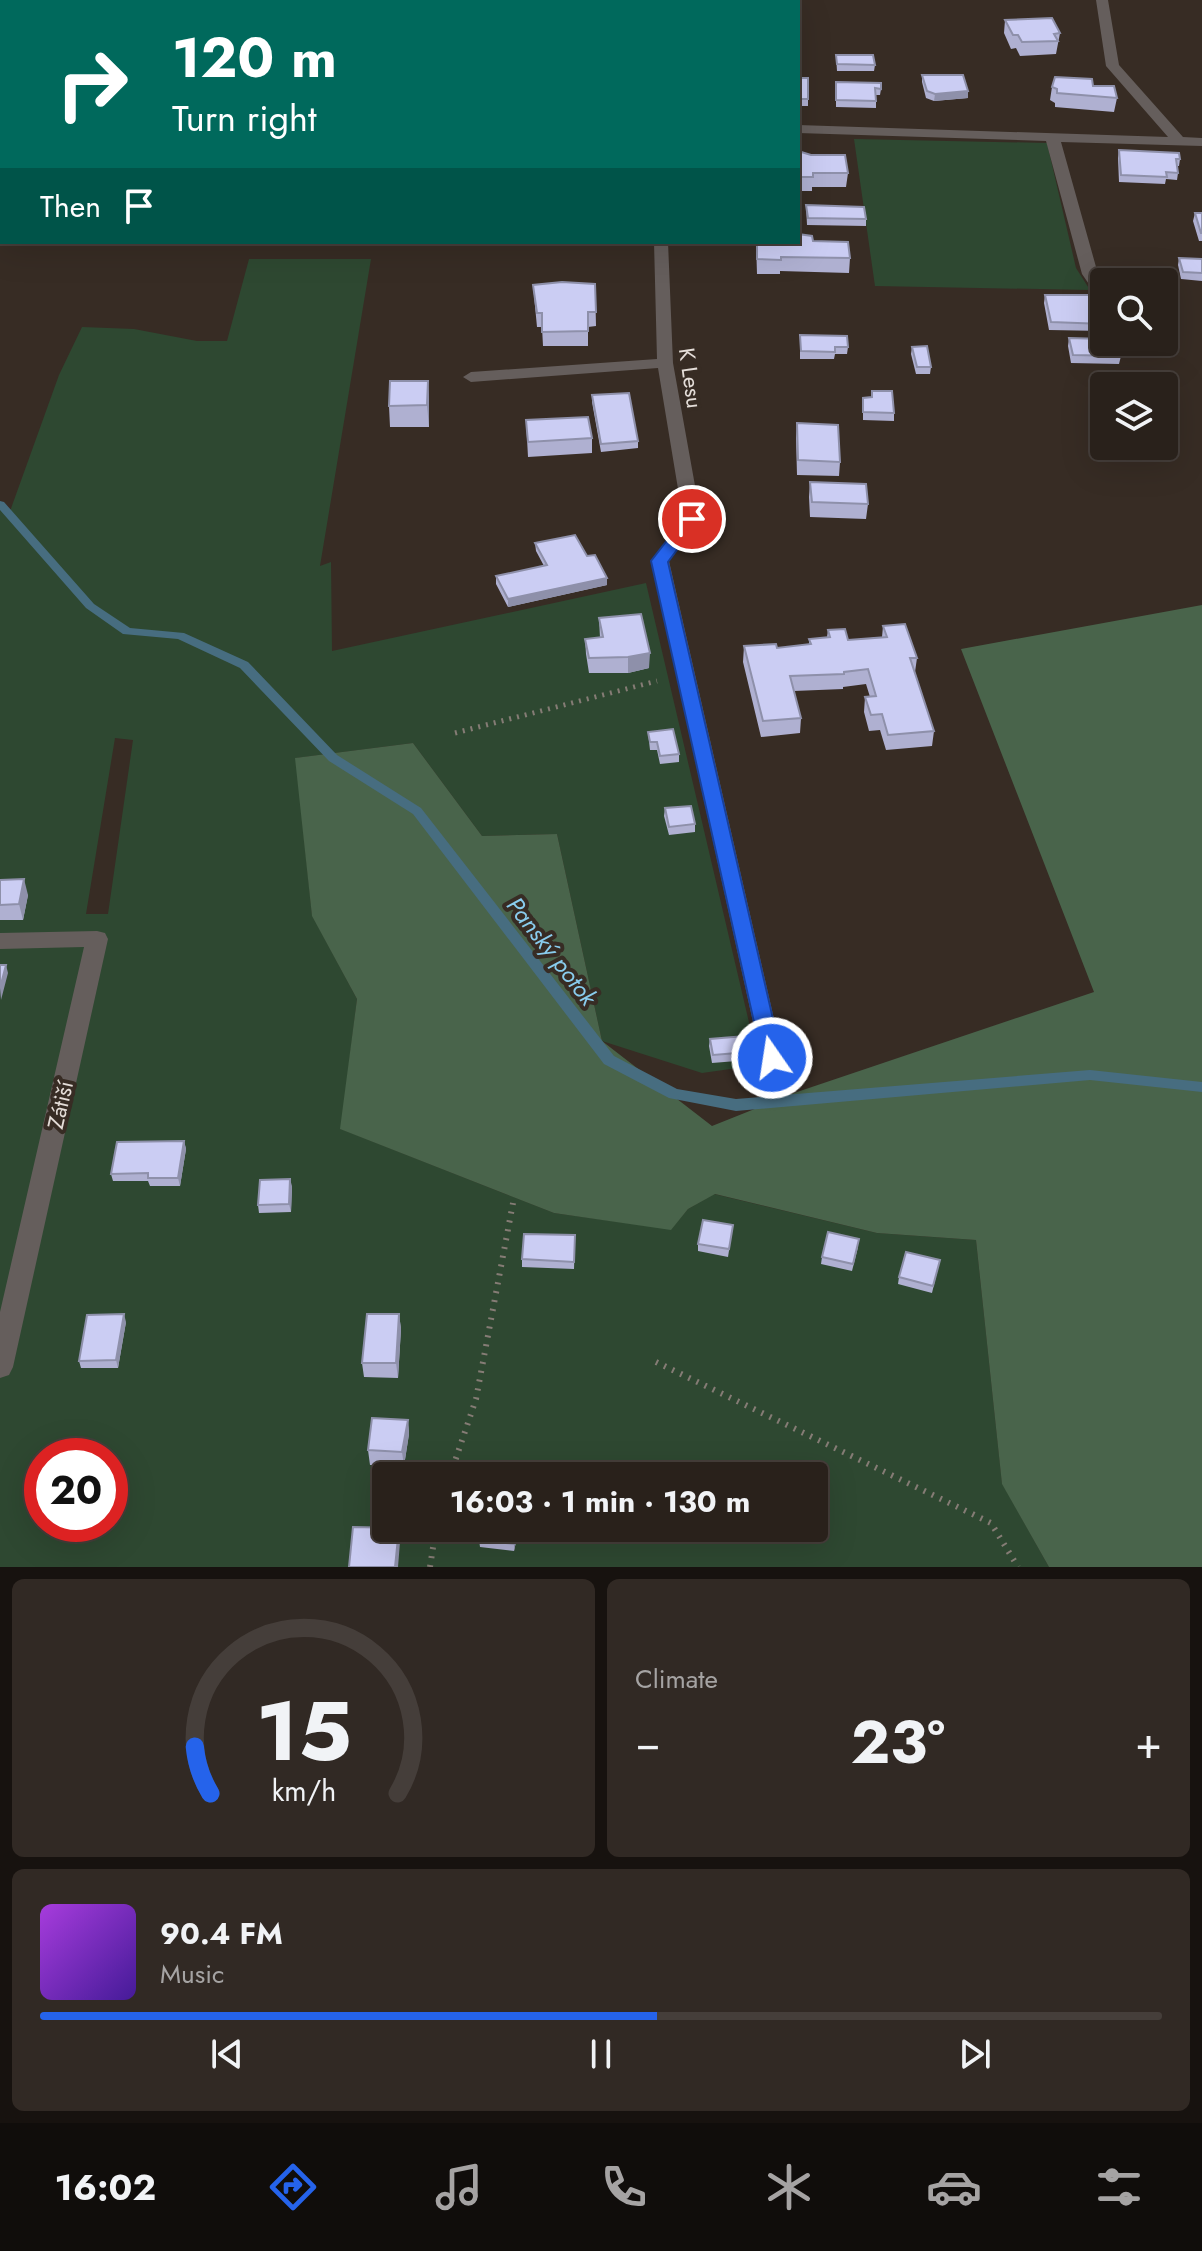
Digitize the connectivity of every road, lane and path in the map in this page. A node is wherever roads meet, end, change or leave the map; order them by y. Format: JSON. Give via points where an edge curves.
{"nodes":[{"id":1,"x":1102,"y":0,"type":"edge"},
{"id":2,"x":800,"y":129,"type":"edge"},
{"id":3,"x":1052,"y":136,"type":"junction"},
{"id":4,"x":1179,"y":141,"type":"junction"},
{"id":5,"x":1202,"y":142,"type":"edge"},
{"id":6,"x":661,"y":244,"type":"edge"},
{"id":7,"x":1090,"y":274,"type":"edge"},
{"id":8,"x":665,"y":363,"type":"junction"},
{"id":9,"x":471,"y":377,"type":"dead end"},
{"id":10,"x":685,"y":674,"type":"junction"},
{"id":11,"x":455,"y":733,"type":"dead end"},
{"id":12,"x":0,"y":941,"type":"edge"},
{"id":13,"x":772,"y":1058,"type":"dead end"},
{"id":14,"x":513,"y":1203,"type":"dead end"},
{"id":15,"x":656,"y":1362,"type":"dead end"},
{"id":16,"x":0,"y":1367,"type":"edge"},
{"id":17,"x":455,"y":1462,"type":"edge"},
{"id":18,"x":434,"y":1542,"type":"edge"},
{"id":19,"x":430,"y":1567,"type":"edge"},
{"id":20,"x":1018,"y":1567,"type":"edge"}],
"edges":[{"from":1,"to":4,"type":"street","via":[[1113,66]]},
{"from":2,"to":3,"type":"street"},
{"from":3,"to":4,"type":"street"},
{"from":3,"to":7,"type":"street"},
{"from":4,"to":5,"type":"street"},
{"from":6,"to":8,"type":"street","name":"K Lesu"},
{"from":8,"to":9,"type":"street"},
{"from":8,"to":10,"type":"street","name":"K Lesu","via":[[692,519],[660,561]]},
{"from":10,"to":11,"type":"path"},
{"from":10,"to":13,"type":"street"},
{"from":12,"to":16,"type":"street","name":"Zátiší","via":[[97,939]]},
{"from":14,"to":17,"type":"path","via":[[476,1399]]},
{"from":15,"to":20,"type":"path","via":[[991,1523]]},
{"from":18,"to":19,"type":"path"}]}
